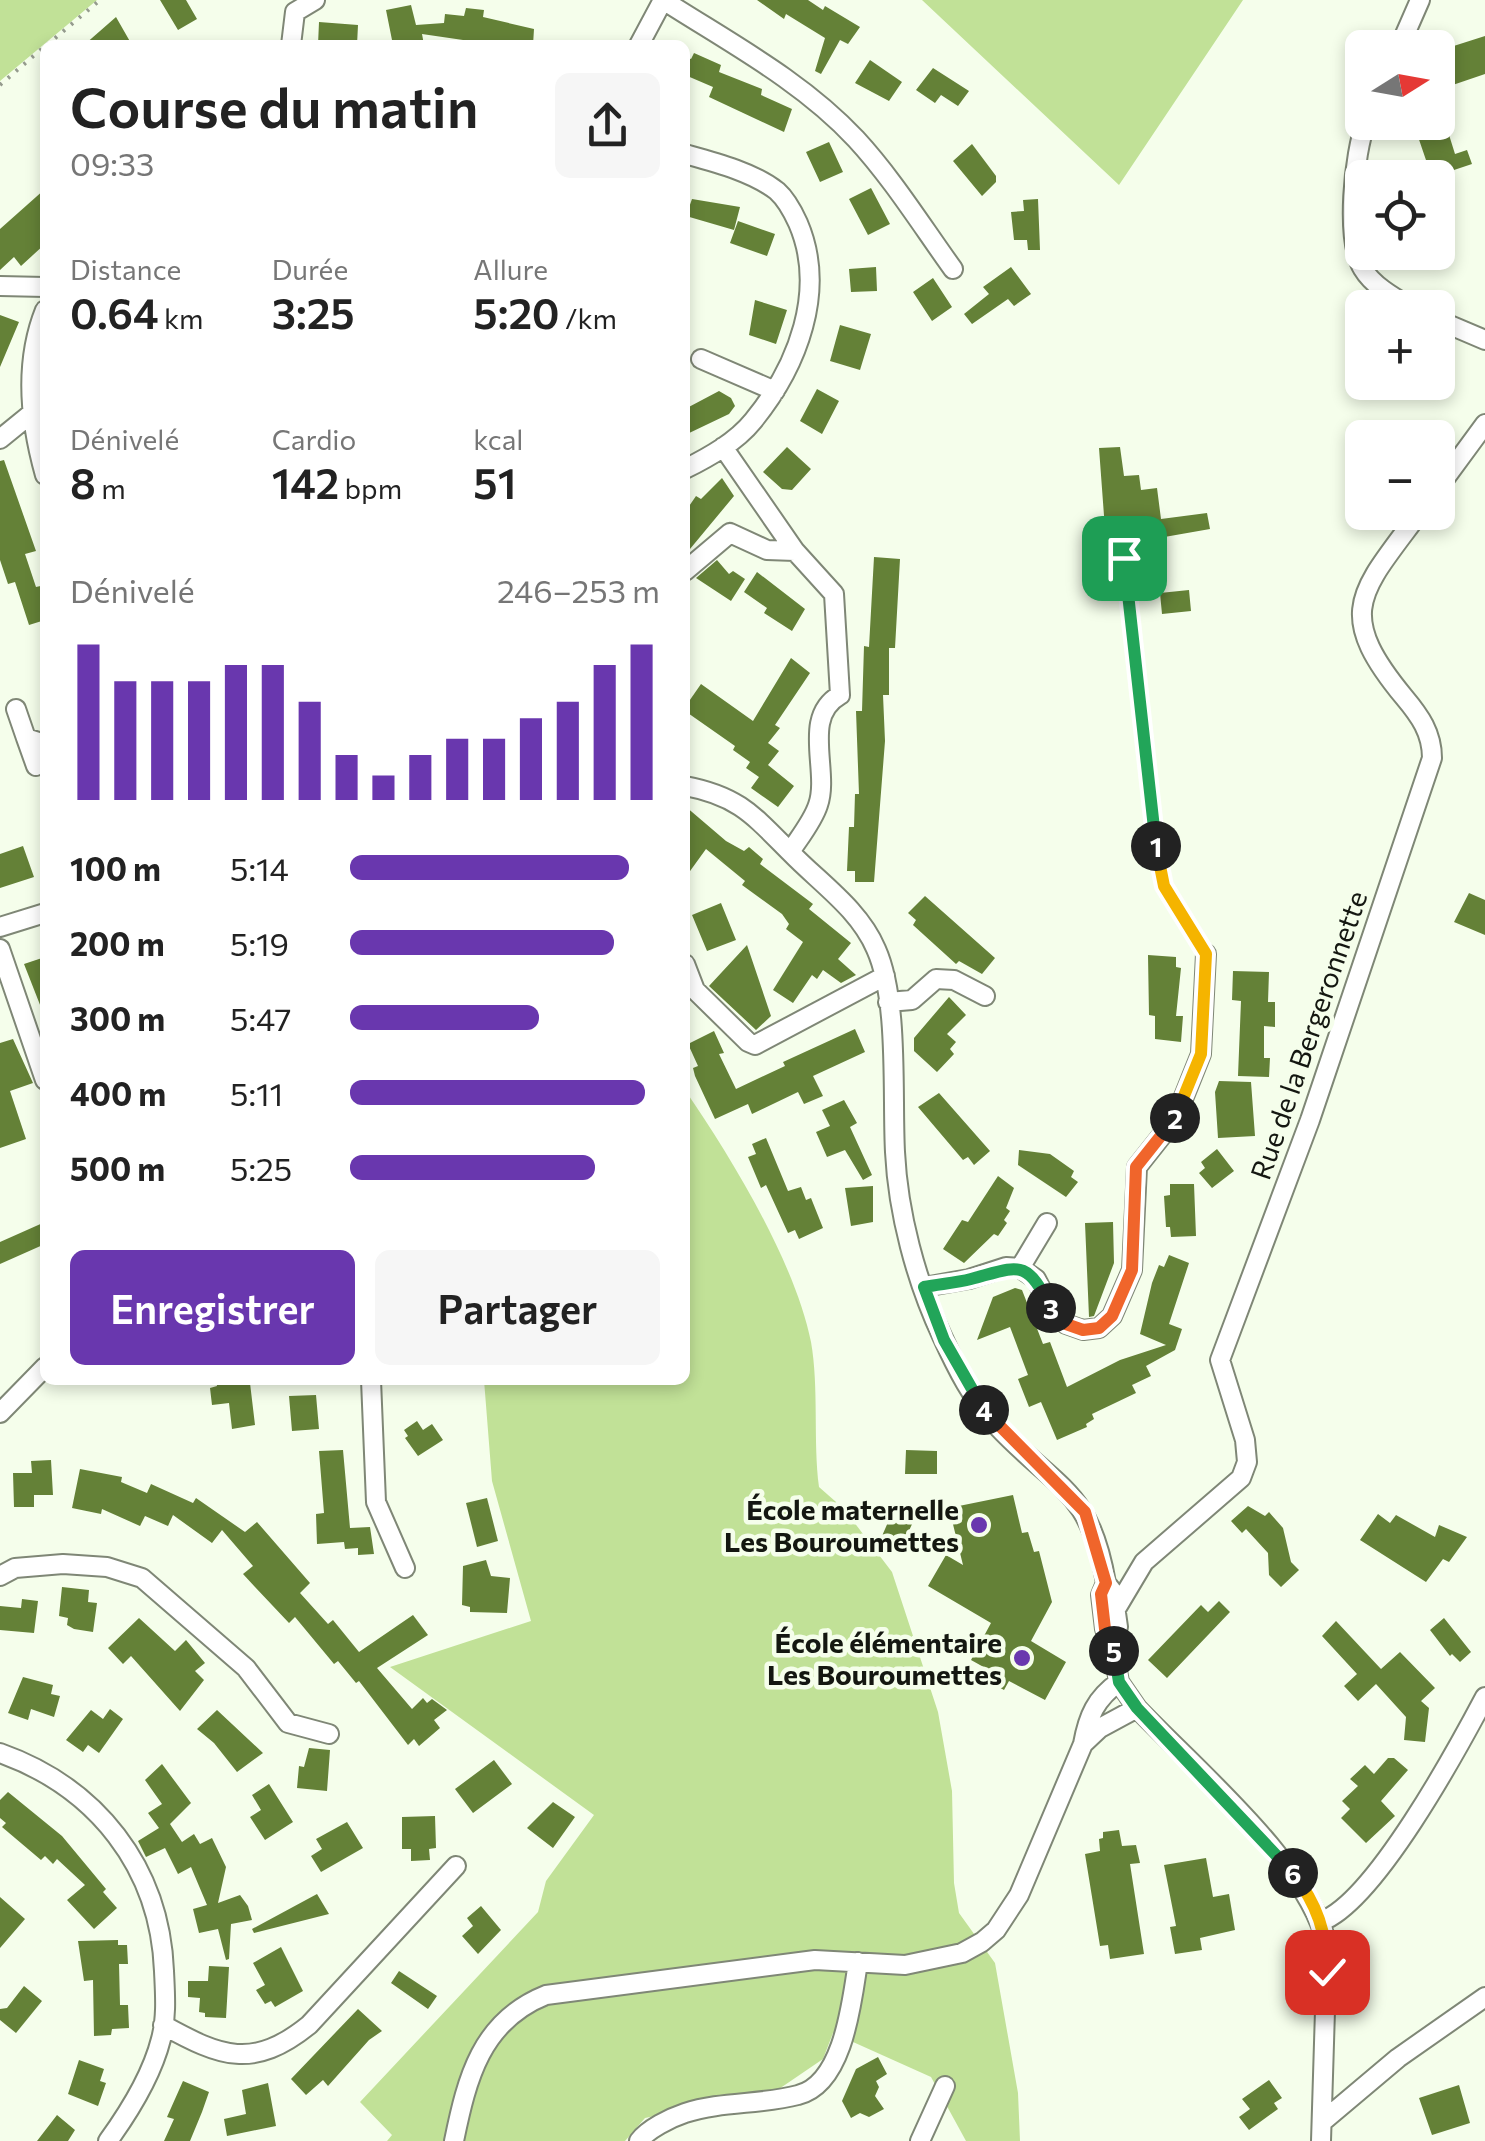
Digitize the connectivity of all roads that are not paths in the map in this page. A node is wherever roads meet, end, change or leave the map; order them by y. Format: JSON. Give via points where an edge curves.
{"nodes":[{"id":1,"x":315,"y":0,"type":"edge"},
{"id":2,"x":663,"y":0,"type":"edge"},
{"id":3,"x":1420,"y":0,"type":"edge"},
{"id":4,"x":1407,"y":30,"type":"edge"},
{"id":5,"x":292,"y":40,"type":"edge"},
{"id":6,"x":642,"y":40,"type":"edge"},
{"id":7,"x":1363,"y":140,"type":"edge"},
{"id":8,"x":690,"y":156,"type":"edge"},
{"id":9,"x":954,"y":268,"type":"dead end"},
{"id":10,"x":0,"y":286,"type":"edge"},
{"id":11,"x":40,"y":287,"type":"edge"},
{"id":12,"x":1386,"y":290,"type":"edge"},
{"id":13,"x":40,"y":322,"type":"edge"},
{"id":14,"x":1455,"y":327,"type":"edge"},
{"id":15,"x":1485,"y":340,"type":"edge"},
{"id":16,"x":701,"y":359,"type":"dead end"},
{"id":17,"x":776,"y":391,"type":"junction"},
{"id":18,"x":32,"y":413,"type":"junction"},
{"id":19,"x":1485,"y":424,"type":"edge"},
{"id":20,"x":0,"y":440,"type":"edge"},
{"id":21,"x":724,"y":447,"type":"junction"},
{"id":22,"x":40,"y":451,"type":"edge"},
{"id":23,"x":1455,"y":465,"type":"edge"},
{"id":24,"x":690,"y":466,"type":"edge"},
{"id":25,"x":1407,"y":530,"type":"edge"},
{"id":26,"x":795,"y":551,"type":"junction"},
{"id":27,"x":690,"y":567,"type":"edge"},
{"id":28,"x":16,"y":709,"type":"dead end"},
{"id":29,"x":26,"y":738,"type":"junction"},
{"id":30,"x":40,"y":742,"type":"edge"},
{"id":31,"x":36,"y":766,"type":"dead end"},
{"id":32,"x":690,"y":787,"type":"edge"},
{"id":33,"x":790,"y":852,"type":"junction"},
{"id":34,"x":40,"y":915,"type":"edge"},
{"id":35,"x":0,"y":927,"type":"edge"},
{"id":36,"x":0,"y":949,"type":"edge"},
{"id":37,"x":1206,"y":954,"type":"road end"},
{"id":38,"x":884,"y":976,"type":"junction"},
{"id":39,"x":690,"y":977,"type":"edge"},
{"id":40,"x":984,"y":996,"type":"dead end"},
{"id":41,"x":888,"y":1002,"type":"junction"},
{"id":42,"x":40,"y":1065,"type":"edge"},
{"id":43,"x":1047,"y":1223,"type":"dead end"},
{"id":44,"x":1020,"y":1268,"type":"junction"},
{"id":45,"x":924,"y":1287,"type":"junction"},
{"id":46,"x":40,"y":1373,"type":"edge"},
{"id":47,"x":372,"y":1385,"type":"edge"},
{"id":48,"x":0,"y":1413,"type":"edge"},
{"id":49,"x":1144,"y":1562,"type":"junction"},
{"id":50,"x":405,"y":1568,"type":"dead end"},
{"id":51,"x":1105,"y":1575,"type":"junction"},
{"id":52,"x":0,"y":1576,"type":"edge"},
{"id":53,"x":1116,"y":1609,"type":"junction"},
{"id":54,"x":1112,"y":1636,"type":"junction"},
{"id":55,"x":1119,"y":1682,"type":"junction"},
{"id":56,"x":1485,"y":1697,"type":"edge"},
{"id":57,"x":1137,"y":1708,"type":"junction"},
{"id":58,"x":329,"y":1734,"type":"dead end"},
{"id":59,"x":1083,"y":1744,"type":"junction"},
{"id":60,"x":3,"y":1756,"type":"edge"},
{"id":61,"x":456,"y":1866,"type":"dead end"},
{"id":62,"x":1322,"y":1921,"type":"junction"},
{"id":63,"x":858,"y":1962,"type":"junction"},
{"id":64,"x":1485,"y":1997,"type":"edge"},
{"id":65,"x":163,"y":2025,"type":"junction"},
{"id":66,"x":945,"y":2086,"type":"dead end"},
{"id":67,"x":1321,"y":2132,"type":"edge"},
{"id":68,"x":108,"y":2141,"type":"edge"},
{"id":69,"x":454,"y":2141,"type":"edge"},
{"id":70,"x":640,"y":2141,"type":"edge"},
{"id":71,"x":920,"y":2141,"type":"edge"}],
"edges":[{"from":1,"to":5,"type":"street","via":[[295,12]]},
{"from":2,"to":6,"type":"street"},
{"from":2,"to":9,"type":"street","via":[[792,82],[834,118]]},
{"from":3,"to":4,"type":"street"},
{"from":7,"to":12,"type":"street","via":[[1353,241],[1363,269]]},
{"from":8,"to":17,"type":"street","via":[[778,192],[804,237],[812,263],[808,309]]},
{"from":10,"to":11,"type":"street"},
{"from":13,"to":18,"type":"street"},
{"from":14,"to":15,"type":"street"},
{"from":16,"to":17,"type":"street"},
{"from":17,"to":21,"type":"street"},
{"from":18,"to":20,"type":"street"},
{"from":18,"to":22,"type":"street"},
{"from":19,"to":23,"type":"street"},
{"from":21,"to":24,"type":"street"},
{"from":21,"to":26,"type":"street"},
{"from":25,"to":49,"type":"street","name":"Rue de la Bergeronnette","via":[[1376,571],[1360,608],[1367,646],[1426,726],[1432,758],[1310,1120],[1220,1360],[1247,1462],[1241,1478]]},
{"from":26,"to":27,"type":"street","via":[[767,550],[730,533]]},
{"from":26,"to":33,"type":"street","via":[[834,594],[840,695],[828,701],[820,720],[819,804]]},
{"from":28,"to":29,"type":"street"},
{"from":29,"to":30,"type":"street"},
{"from":29,"to":31,"type":"street"},
{"from":32,"to":33,"type":"street","via":[[735,800]]},
{"from":33,"to":38,"type":"street","via":[[866,929]]},
{"from":34,"to":35,"type":"street"},
{"from":36,"to":42,"type":"street"},
{"from":37,"to":44,"type":"street","via":[[1201,1054],[1174,1119],[1136,1167],[1132,1270],[1112,1316],[1099,1328],[1066,1324],[1036,1279]]},
{"from":38,"to":39,"type":"street","via":[[755,1045],[695,990]]},
{"from":38,"to":41,"type":"street"},
{"from":40,"to":41,"type":"street","via":[[954,980],[936,979],[912,1000]]},
{"from":41,"to":45,"type":"street","via":[[895,1158]]},
{"from":43,"to":44,"type":"street"},
{"from":44,"to":45,"type":"street"},
{"from":45,"to":51,"type":"street","via":[[976,1398],[1085,1512]]},
{"from":46,"to":48,"type":"street"},
{"from":47,"to":50,"type":"street","via":[[376,1502]]},
{"from":49,"to":51,"type":"street"},
{"from":49,"to":53,"type":"street","name":"Rue de la Bergeronnette"},
{"from":51,"to":53,"type":"street"},
{"from":51,"to":54,"type":"street","via":[[1105,1629]]},
{"from":52,"to":58,"type":"street","via":[[15,1568],[63,1564],[142,1578],[246,1668],[288,1723]]},
{"from":53,"to":54,"type":"street"},
{"from":54,"to":55,"type":"street"},
{"from":55,"to":57,"type":"street"},
{"from":55,"to":59,"type":"street","via":[[1102,1694]]},
{"from":56,"to":62,"type":"street","via":[[1418,1815],[1348,1906]]},
{"from":57,"to":59,"type":"street"},
{"from":57,"to":62,"type":"street","via":[[1283,1860]]},
{"from":59,"to":63,"type":"street","via":[[1019,1895],[996,1930],[941,1960]]},
{"from":60,"to":65,"type":"street","via":[[66,1783],[130,1853],[158,1920]]},
{"from":61,"to":65,"type":"street","via":[[281,2048],[225,2056]]},
{"from":62,"to":67,"type":"street","via":[[1327,1945]]},
{"from":63,"to":69,"type":"street","via":[[715,1972],[528,2002],[482,2046]]},
{"from":63,"to":70,"type":"street","via":[[843,2040],[828,2073],[804,2094],[710,2106],[679,2115]]},
{"from":64,"to":67,"type":"street","via":[[1398,2058]]},
{"from":65,"to":68,"type":"street","via":[[148,2070]]},
{"from":66,"to":71,"type":"street"}]}
